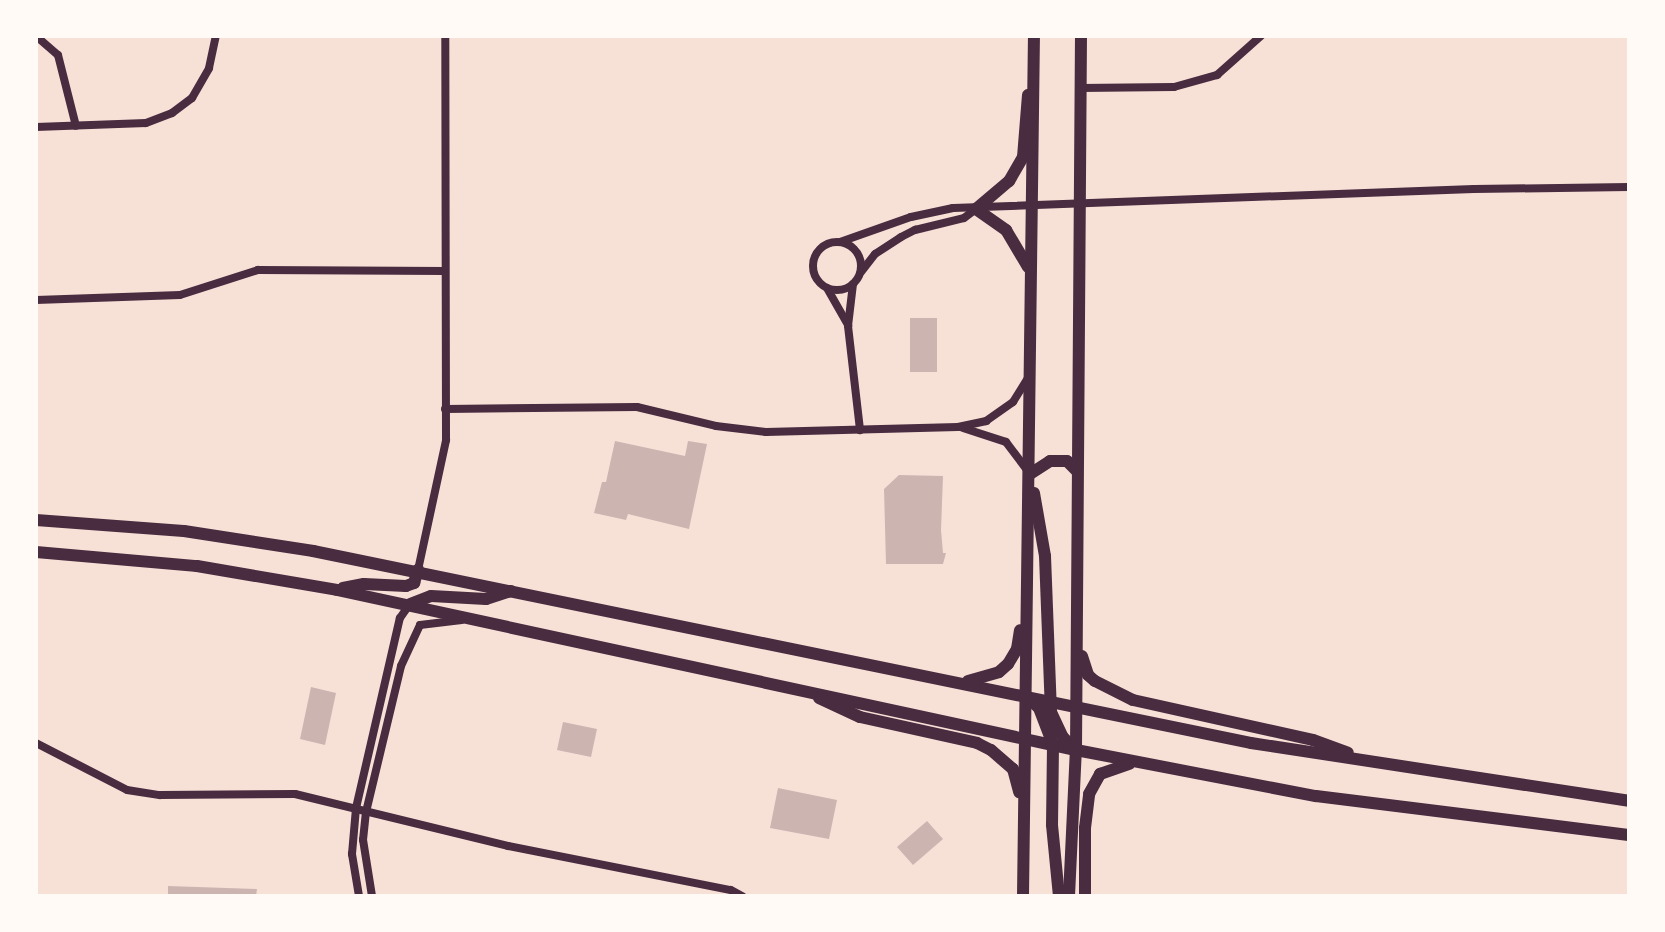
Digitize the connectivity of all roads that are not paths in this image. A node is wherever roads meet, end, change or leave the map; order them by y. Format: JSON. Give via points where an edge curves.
{"nodes":[{"id":1,"x":36,"y":36,"type":"edge"},
{"id":2,"x":216,"y":36,"type":"edge"},
{"id":3,"x":445,"y":36,"type":"edge"},
{"id":4,"x":1034,"y":36,"type":"edge"},
{"id":5,"x":1081,"y":36,"type":"edge"},
{"id":6,"x":1261,"y":36,"type":"edge"},
{"id":7,"x":1034,"y":68,"type":"junction"},
{"id":8,"x":1080,"y":88,"type":"junction"},
{"id":9,"x":76,"y":126,"type":"junction"},
{"id":10,"x":36,"y":127,"type":"edge"},
{"id":11,"x":1629,"y":187,"type":"edge"},
{"id":12,"x":1077,"y":202,"type":"junction"},
{"id":13,"x":1032,"y":203,"type":"junction"},
{"id":14,"x":976,"y":209,"type":"junction"},
{"id":15,"x":840,"y":242,"type":"junction"},
{"id":16,"x":445,"y":271,"type":"junction"},
{"id":17,"x":1031,"y":272,"type":"junction"},
{"id":18,"x":860,"y":273,"type":"junction"},
{"id":19,"x":853,"y":284,"type":"junction"},
{"id":20,"x":826,"y":287,"type":"junction"},
{"id":21,"x":36,"y":300,"type":"edge"},
{"id":22,"x":848,"y":326,"type":"junction"},
{"id":23,"x":1032,"y":373,"type":"junction"},
{"id":24,"x":445,"y":409,"type":"junction"},
{"id":25,"x":958,"y":427,"type":"junction"},
{"id":26,"x":860,"y":430,"type":"junction"},
{"id":27,"x":1077,"y":471,"type":"junction"},
{"id":28,"x":1030,"y":474,"type":"junction"},
{"id":29,"x":36,"y":520,"type":"edge"},
{"id":30,"x":1029,"y":527,"type":"junction"},
{"id":31,"x":36,"y":552,"type":"edge"},
{"id":32,"x":418,"y":570,"type":"junction"},
{"id":33,"x":337,"y":590,"type":"junction"},
{"id":34,"x":513,"y":591,"type":"junction"},
{"id":35,"x":410,"y":604,"type":"junction"},
{"id":36,"x":471,"y":619,"type":"junction"},
{"id":37,"x":1077,"y":632,"type":"junction"},
{"id":38,"x":959,"y":683,"type":"junction"},
{"id":39,"x":810,"y":692,"type":"junction"},
{"id":40,"x":1025,"y":696,"type":"junction"},
{"id":41,"x":1050,"y":701,"type":"junction"},
{"id":42,"x":1077,"y":706,"type":"junction"},
{"id":43,"x":1026,"y":740,"type":"junction"},
{"id":44,"x":36,"y":743,"type":"edge"},
{"id":45,"x":1053,"y":745,"type":"junction"},
{"id":46,"x":1076,"y":750,"type":"junction"},
{"id":47,"x":1373,"y":762,"type":"junction"},
{"id":48,"x":1141,"y":763,"type":"junction"},
{"id":49,"x":1629,"y":801,"type":"edge"},
{"id":50,"x":356,"y":808,"type":"junction"},
{"id":51,"x":366,"y":812,"type":"junction"},
{"id":52,"x":1023,"y":818,"type":"junction"},
{"id":53,"x":1629,"y":835,"type":"edge"},
{"id":54,"x":359,"y":896,"type":"edge"},
{"id":55,"x":372,"y":896,"type":"edge"},
{"id":56,"x":742,"y":896,"type":"edge"},
{"id":57,"x":1023,"y":896,"type":"edge"},
{"id":58,"x":1059,"y":896,"type":"edge"},
{"id":59,"x":1069,"y":896,"type":"edge"},
{"id":60,"x":1085,"y":896,"type":"edge"}],
"edges":[{"from":1,"to":9,"type":"street","via":[[58,55]]},
{"from":2,"to":9,"type":"street","via":[[209,68],[192,98],[172,113],[146,123]]},
{"from":3,"to":16,"type":"street"},
{"from":4,"to":7,"type":"main road"},
{"from":5,"to":8,"type":"main road"},
{"from":6,"to":8,"type":"street","via":[[1217,75],[1174,87]]},
{"from":7,"to":13,"type":"main road"},
{"from":7,"to":14,"type":"main road","via":[[1025,104],[1023,157],[1009,181]]},
{"from":8,"to":12,"type":"main road"},
{"from":9,"to":10,"type":"street"},
{"from":11,"to":12,"type":"street"},
{"from":12,"to":13,"type":"street"},
{"from":12,"to":27,"type":"main road"},
{"from":13,"to":14,"type":"street"},
{"from":13,"to":17,"type":"main road"},
{"from":14,"to":15,"type":"street","via":[[928,213]]},
{"from":14,"to":17,"type":"main road","via":[[1010,234]]},
{"from":14,"to":18,"type":"street","via":[[964,218],[901,237],[875,254]]},
{"from":15,"to":18,"type":"street","via":[[857,252]]},
{"from":15,"to":20,"type":"street","via":[[820,249],[813,262],[816,277]]},
{"from":16,"to":21,"type":"street","via":[[258,270],[180,295]]},
{"from":16,"to":24,"type":"street"},
{"from":17,"to":23,"type":"main road"},
{"from":18,"to":19,"type":"street"},
{"from":19,"to":20,"type":"street","via":[[840,290]]},
{"from":19,"to":22,"type":"street"},
{"from":20,"to":22,"type":"street"},
{"from":22,"to":26,"type":"street"},
{"from":23,"to":25,"type":"street","via":[[1013,402],[986,421]]},
{"from":23,"to":28,"type":"main road"},
{"from":24,"to":26,"type":"street","via":[[637,407],[746,431]]},
{"from":24,"to":32,"type":"street","via":[[446,440]]},
{"from":25,"to":26,"type":"street"},
{"from":25,"to":28,"type":"street","via":[[1006,442]]},
{"from":27,"to":28,"type":"main road","via":[[1067,461],[1050,461]]},
{"from":27,"to":37,"type":"main road"},
{"from":28,"to":30,"type":"main road"},
{"from":28,"to":41,"type":"main road","via":[[1045,556]]},
{"from":29,"to":32,"type":"main road","via":[[184,531]]},
{"from":30,"to":38,"type":"main road","via":[[1020,634],[1013,657],[999,672]]},
{"from":30,"to":40,"type":"main road"},
{"from":31,"to":33,"type":"main road","via":[[197,566]]},
{"from":32,"to":33,"type":"main road","via":[[409,585],[364,584]]},
{"from":32,"to":34,"type":"main road"},
{"from":33,"to":35,"type":"main road"},
{"from":34,"to":35,"type":"main road","via":[[486,599],[431,596]]},
{"from":34,"to":38,"type":"main road"},
{"from":35,"to":36,"type":"main road"},
{"from":35,"to":50,"type":"street","via":[[400,618]]},
{"from":36,"to":39,"type":"main road"},
{"from":36,"to":51,"type":"street","via":[[420,625],[410,640]]},
{"from":37,"to":42,"type":"main road"},
{"from":37,"to":47,"type":"main road","via":[[1088,675],[1133,700],[1313,740]]},
{"from":38,"to":40,"type":"main road"},
{"from":39,"to":43,"type":"main road"},
{"from":39,"to":52,"type":"main road","via":[[860,717],[991,750],[1013,769]]},
{"from":40,"to":41,"type":"main road"},
{"from":40,"to":43,"type":"main road"},
{"from":40,"to":45,"type":"main road","via":[[1039,708]]},
{"from":41,"to":42,"type":"main road"},
{"from":41,"to":46,"type":"main road","via":[[1054,723]]},
{"from":42,"to":46,"type":"main road"},
{"from":42,"to":47,"type":"main road","via":[[1251,743]]},
{"from":43,"to":45,"type":"main road"},
{"from":43,"to":52,"type":"main road"},
{"from":44,"to":50,"type":"street","via":[[127,790],[160,795],[295,794]]},
{"from":45,"to":46,"type":"main road"},
{"from":45,"to":58,"type":"main road","via":[[1052,825]]},
{"from":46,"to":48,"type":"main road"},
{"from":46,"to":59,"type":"main road"},
{"from":47,"to":49,"type":"main road"},
{"from":48,"to":53,"type":"main road","via":[[1316,796]]},
{"from":48,"to":60,"type":"main road","via":[[1108,769],[1095,780],[1085,828]]},
{"from":50,"to":51,"type":"street"},
{"from":50,"to":54,"type":"street","via":[[352,854]]},
{"from":51,"to":55,"type":"street","via":[[363,840]]},
{"from":51,"to":56,"type":"street"},
{"from":52,"to":57,"type":"main road"}]}
